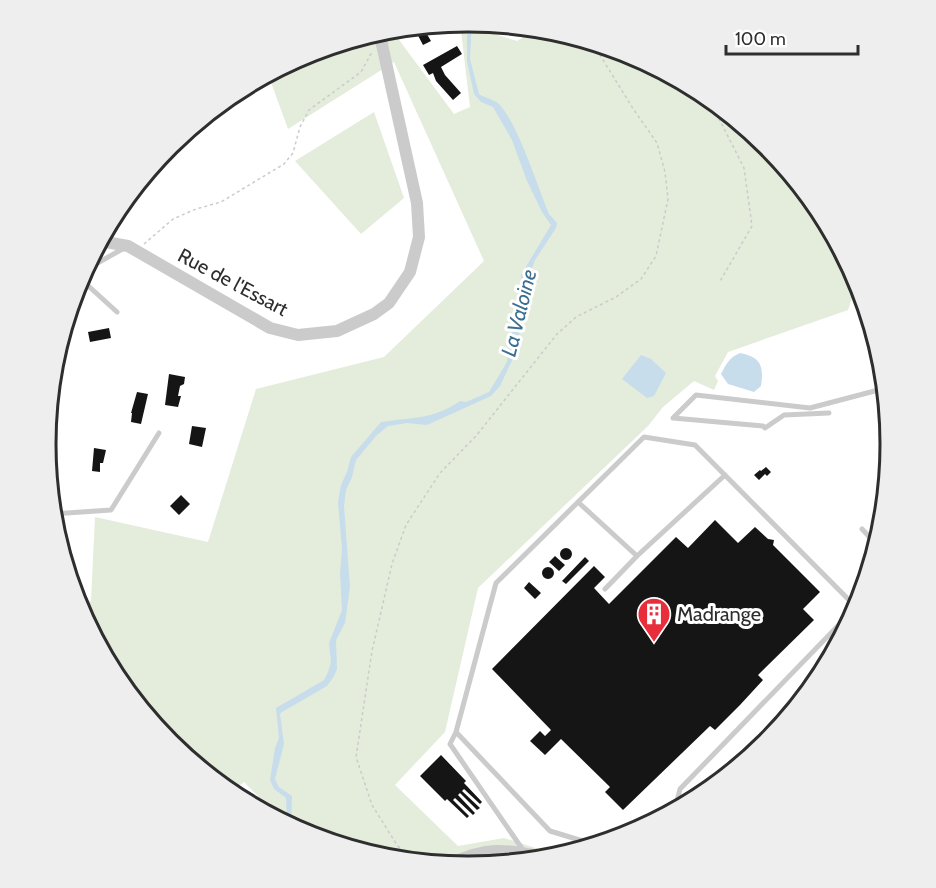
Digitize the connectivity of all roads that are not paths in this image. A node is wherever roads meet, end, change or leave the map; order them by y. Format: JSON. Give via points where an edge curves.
{"nodes":[{"id":1,"x":380,"y":41,"type":"edge"},
{"id":2,"x":109,"y":243,"type":"edge"},
{"id":3,"x":132,"y":248,"type":"junction"},
{"id":4,"x":97,"y":264,"type":"edge"},
{"id":5,"x":87,"y":285,"type":"edge"},
{"id":6,"x":117,"y":312,"type":"dead end"},
{"id":7,"x":877,"y":390,"type":"edge"},
{"id":8,"x":829,"y":413,"type":"dead end"},
{"id":9,"x":159,"y":433,"type":"dead end"},
{"id":10,"x":725,"y":475,"type":"junction"},
{"id":11,"x":578,"y":502,"type":"junction"},
{"id":12,"x":61,"y":513,"type":"edge"},
{"id":13,"x":862,"y":529,"type":"dead end"},
{"id":14,"x":869,"y":538,"type":"edge"},
{"id":15,"x":637,"y":556,"type":"junction"},
{"id":16,"x":605,"y":589,"type":"dead end"},
{"id":17,"x":849,"y":603,"type":"edge"},
{"id":18,"x":837,"y":627,"type":"edge"},
{"id":19,"x":456,"y":732,"type":"junction"},
{"id":20,"x":678,"y":798,"type":"edge"},
{"id":21,"x":581,"y":840,"type":"edge"},
{"id":22,"x":524,"y":852,"type":"joint"},
{"id":23,"x":468,"y":856,"type":"edge"}],
"edges":[{"from":1,"to":3,"type":"street","name":"Rue de l'Essart","via":[[417,203],[419,237],[410,272],[389,303],[337,331],[298,335],[270,328]]},
{"from":2,"to":3,"type":"street","name":"Rue de l'Essart"},
{"from":3,"to":4,"type":"lane"},
{"from":5,"to":6,"type":"lane"},
{"from":7,"to":8,"type":"lane","via":[[810,408],[696,395],[673,418],[765,428],[784,415]]},
{"from":9,"to":12,"type":"lane","via":[[111,510]]},
{"from":10,"to":11,"type":"lane","via":[[695,445],[644,437]]},
{"from":10,"to":15,"type":"lane"},
{"from":10,"to":17,"type":"lane"},
{"from":11,"to":15,"type":"lane"},
{"from":11,"to":19,"type":"lane","via":[[496,583]]},
{"from":13,"to":14,"type":"lane"},
{"from":15,"to":16,"type":"lane"},
{"from":18,"to":20,"type":"lane","via":[[681,789]]},
{"from":19,"to":21,"type":"lane","via":[[550,831]]},
{"from":19,"to":22,"type":"lane","via":[[450,744]]},
{"from":22,"to":23,"type":"street","via":[[504,849]]}]}
